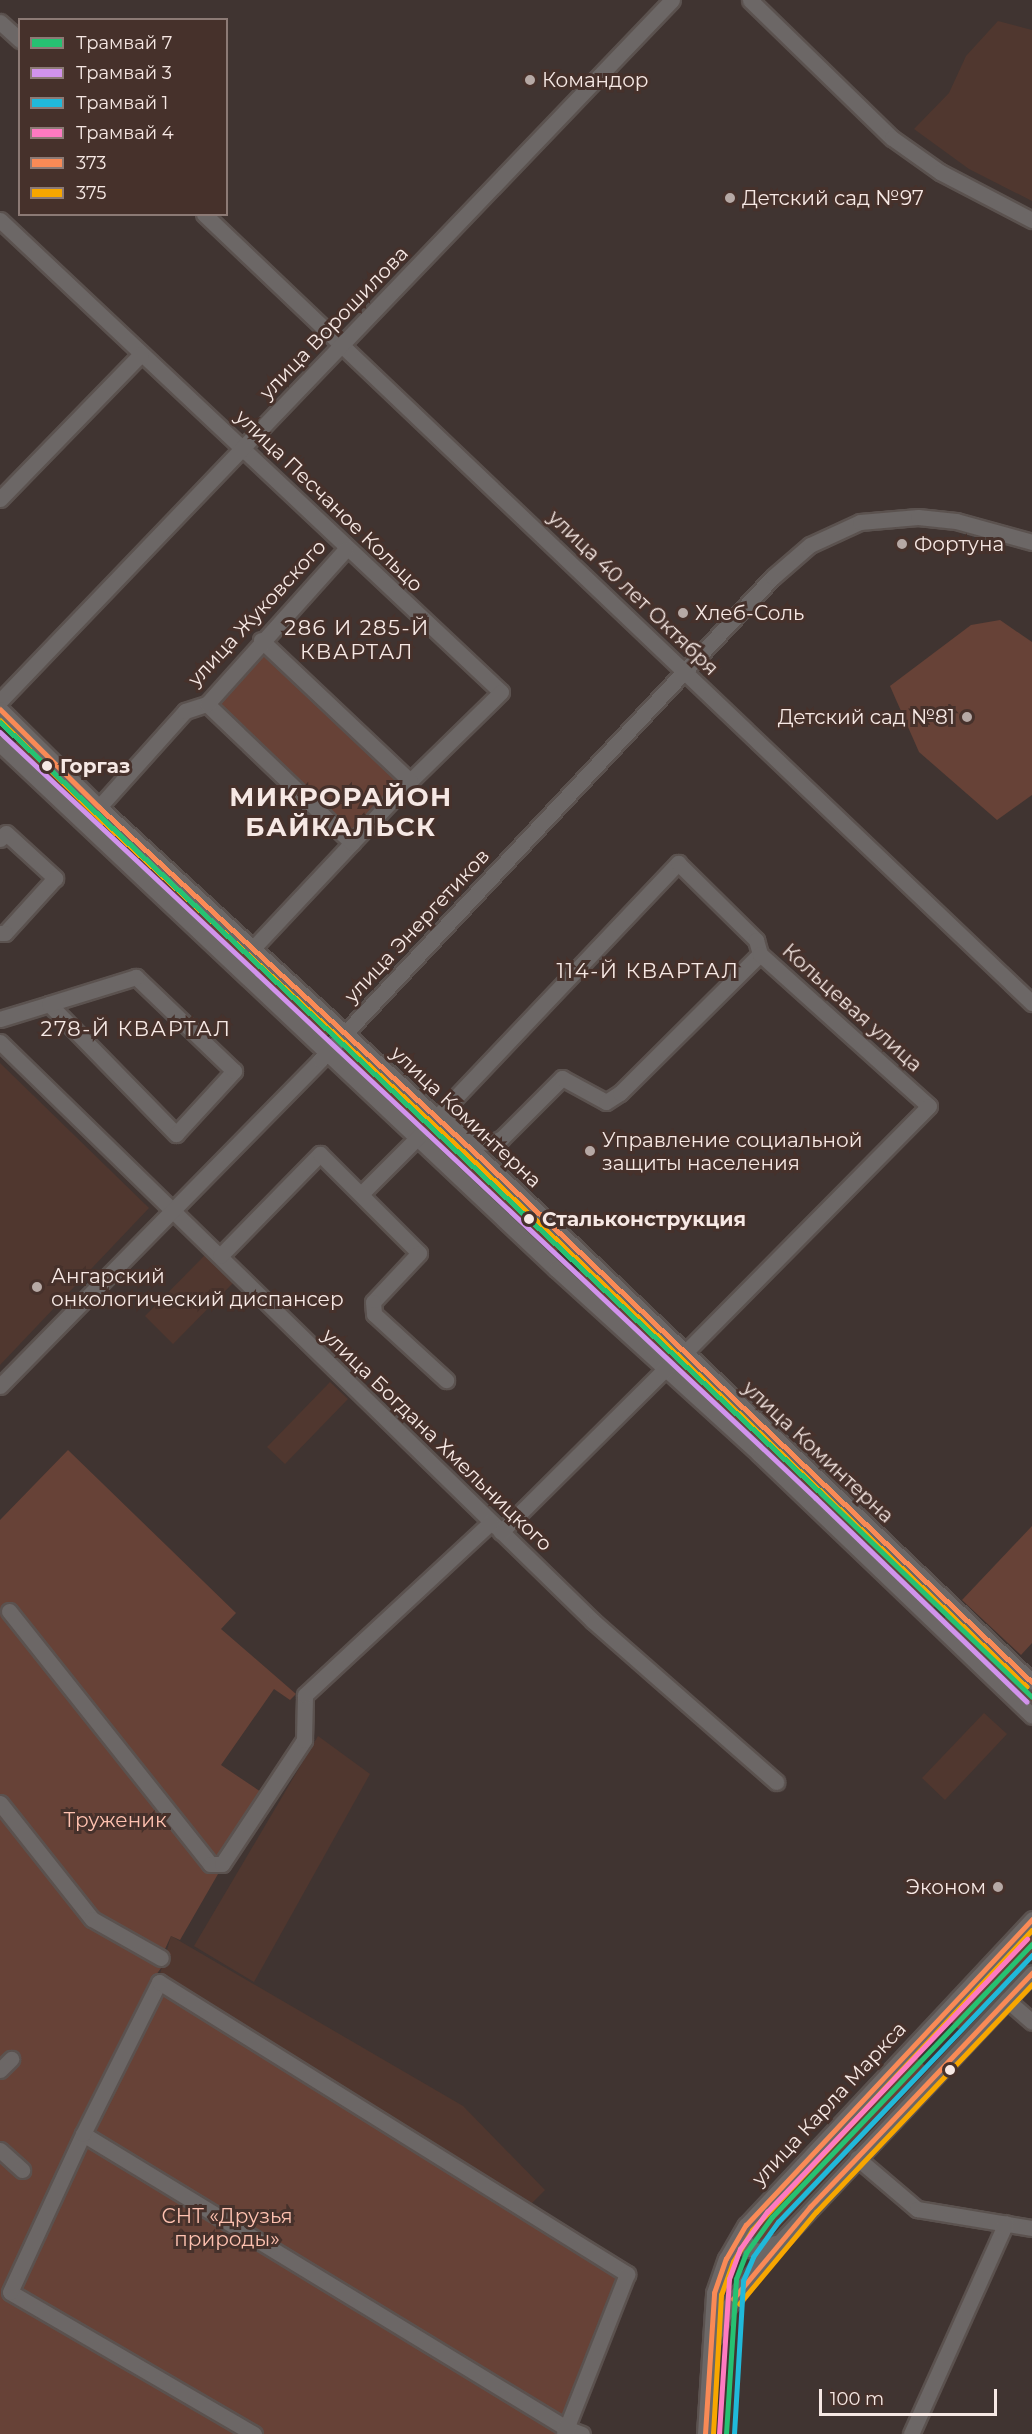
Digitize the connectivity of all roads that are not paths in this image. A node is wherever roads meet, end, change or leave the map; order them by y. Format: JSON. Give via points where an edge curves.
{"nodes":[{"id":1,"x":672,"y":0,"type":"edge"},
{"id":2,"x":750,"y":0,"type":"edge"},
{"id":3,"x":0,"y":22,"type":"edge"},
{"id":4,"x":18,"y":38,"type":"edge"},
{"id":5,"x":206,"y":216,"type":"edge"},
{"id":6,"x":0,"y":220,"type":"edge"},
{"id":7,"x":1032,"y":220,"type":"edge"},
{"id":8,"x":342,"y":345,"type":"junction"},
{"id":9,"x":141,"y":354,"type":"junction"},
{"id":10,"x":243,"y":447,"type":"junction"},
{"id":11,"x":0,"y":499,"type":"edge"},
{"id":12,"x":1032,"y":542,"type":"edge"},
{"id":13,"x":346,"y":549,"type":"junction"},
{"id":14,"x":261,"y":640,"type":"junction"},
{"id":15,"x":685,"y":673,"type":"junction"},
{"id":16,"x":0,"y":701,"type":"edge"},
{"id":17,"x":207,"y":704,"type":"junction"},
{"id":18,"x":0,"y":709,"type":"edge"},
{"id":19,"x":0,"y":729,"type":"edge"},
{"id":20,"x":1,"y":746,"type":"edge"},
{"id":21,"x":410,"y":781,"type":"junction"},
{"id":22,"x":99,"y":807,"type":"junction"},
{"id":23,"x":0,"y":839,"type":"edge"},
{"id":24,"x":352,"y":843,"type":"junction"},
{"id":25,"x":0,"y":933,"type":"edge"},
{"id":26,"x":253,"y":948,"type":"junction"},
{"id":27,"x":760,"y":954,"type":"junction"},
{"id":28,"x":49,"y":1004,"type":"junction"},
{"id":29,"x":1032,"y":1004,"type":"edge"},
{"id":30,"x":0,"y":1019,"type":"edge"},
{"id":31,"x":345,"y":1032,"type":"junction"},
{"id":32,"x":0,"y":1042,"type":"edge"},
{"id":33,"x":328,"y":1050,"type":"junction"},
{"id":34,"x":440,"y":1114,"type":"junction"},
{"id":35,"x":419,"y":1136,"type":"junction"},
{"id":36,"x":362,"y":1193,"type":"junction"},
{"id":37,"x":173,"y":1211,"type":"junction"},
{"id":38,"x":220,"y":1256,"type":"junction"},
{"id":39,"x":683,"y":1355,"type":"junction"},
{"id":40,"x":666,"y":1368,"type":"junction"},
{"id":41,"x":446,"y":1380,"type":"dead end"},
{"id":42,"x":0,"y":1386,"type":"edge"},
{"id":43,"x":496,"y":1527,"type":"junction"},
{"id":44,"x":9,"y":1611,"type":"dead end"},
{"id":45,"x":1032,"y":1682,"type":"edge"},
{"id":46,"x":1032,"y":1716,"type":"edge"},
{"id":47,"x":776,"y":1782,"type":"dead end"},
{"id":48,"x":0,"y":1803,"type":"edge"},
{"id":49,"x":1032,"y":1919,"type":"edge"},
{"id":50,"x":160,"y":1958,"type":"dead end"},
{"id":51,"x":1032,"y":1973,"type":"edge"},
{"id":52,"x":1007,"y":2000,"type":"junction"},
{"id":53,"x":1032,"y":2022,"type":"edge"},
{"id":54,"x":83,"y":2134,"type":"junction"},
{"id":55,"x":0,"y":2150,"type":"edge"},
{"id":56,"x":857,"y":2158,"type":"junction"},
{"id":57,"x":22,"y":2170,"type":"dead end"},
{"id":58,"x":1006,"y":2223,"type":"junction"},
{"id":59,"x":746,"y":2225,"type":"junction"},
{"id":60,"x":1032,"y":2228,"type":"edge"},
{"id":61,"x":785,"y":2235,"type":"junction"},
{"id":62,"x":710,"y":2346,"type":"junction"},
{"id":63,"x":565,"y":2431,"type":"edge"},
{"id":64,"x":254,"y":2434,"type":"edge"},
{"id":65,"x":582,"y":2434,"type":"edge"},
{"id":66,"x":705,"y":2434,"type":"edge"},
{"id":67,"x":911,"y":2434,"type":"edge"}],
"edges":[{"from":1,"to":8,"type":"street","name":"улица Ворошилова"},
{"from":2,"to":7,"type":"street","via":[[892,138],[940,172]]},
{"from":3,"to":4,"type":"street"},
{"from":5,"to":8,"type":"street","name":"улица 40 лет Октября"},
{"from":6,"to":9,"type":"street","name":"улица Песчаное Кольцо"},
{"from":8,"to":10,"type":"street","name":"улица Ворошилова"},
{"from":8,"to":15,"type":"street","name":"улица 40 лет Октября"},
{"from":9,"to":10,"type":"street","name":"улица Песчаное Кольцо"},
{"from":9,"to":11,"type":"street"},
{"from":10,"to":13,"type":"street","name":"улица Песчаное Кольцо"},
{"from":10,"to":16,"type":"street","name":"улица Ворошилова"},
{"from":12,"to":15,"type":"street","name":"улица Энергетиков","via":[[956,521],[883,519],[844,527],[810,545],[773,577]]},
{"from":13,"to":14,"type":"street","name":"улица Жуковского"},
{"from":13,"to":21,"type":"street","name":"улица Песчаное Кольцо","via":[[501,692]]},
{"from":14,"to":17,"type":"street","name":"улица Жуковского"},
{"from":14,"to":21,"type":"street"},
{"from":15,"to":29,"type":"street","name":"улица 40 лет Октября"},
{"from":15,"to":31,"type":"street","name":"улица Энергетиков"},
{"from":17,"to":22,"type":"street","name":"улица Жуковского","via":[[185,711]]},
{"from":17,"to":24,"type":"street"},
{"from":18,"to":22,"type":"street","name":"улица Коминтерна"},
{"from":19,"to":20,"type":"street"},
{"from":20,"to":33,"type":"street"},
{"from":21,"to":24,"type":"street","name":"улица Песчаное Кольцо"},
{"from":22,"to":26,"type":"street","name":"улица Коминтерна"},
{"from":23,"to":25,"type":"street","via":[[6,833],[55,878],[5,933]]},
{"from":24,"to":26,"type":"street","name":"улица Песчаное Кольцо"},
{"from":26,"to":31,"type":"street","name":"улица Коминтерна"},
{"from":27,"to":34,"type":"street","via":[[620,1093],[606,1102],[562,1078],[502,1137],[491,1143],[477,1142]]},
{"from":27,"to":34,"type":"street","name":"Кольцевая улица","via":[[756,940],[678,863]]},
{"from":27,"to":39,"type":"street","name":"Кольцевая улица","via":[[929,1106]]},
{"from":28,"to":28,"type":"street","via":[[176,1134],[234,1071],[136,977]]},
{"from":28,"to":30,"type":"street"},
{"from":31,"to":33,"type":"street","name":"улица Энергетиков"},
{"from":31,"to":34,"type":"street","name":"улица Коминтерна"},
{"from":32,"to":37,"type":"street","name":"улица Богдана Хмельницкого"},
{"from":33,"to":35,"type":"street"},
{"from":33,"to":37,"type":"street","name":"улица Энергетиков"},
{"from":34,"to":39,"type":"street","name":"улица Коминтерна"},
{"from":35,"to":36,"type":"street"},
{"from":35,"to":40,"type":"street"},
{"from":36,"to":38,"type":"street","via":[[320,1154]]},
{"from":36,"to":41,"type":"street","via":[[419,1253],[373,1302],[374,1314]]},
{"from":37,"to":38,"type":"street","name":"улица Богдана Хмельницкого"},
{"from":37,"to":42,"type":"street","name":"улица Энергетиков"},
{"from":38,"to":43,"type":"street","name":"улица Богдана Хмельницкого"},
{"from":39,"to":45,"type":"street","name":"улица Коминтерна"},
{"from":40,"to":43,"type":"street"},
{"from":40,"to":46,"type":"street"},
{"from":43,"to":44,"type":"street","via":[[305,1695],[304,1740],[222,1863],[210,1864]]},
{"from":43,"to":47,"type":"street","name":"улица Богдана Хмельницкого","via":[[593,1621]]},
{"from":48,"to":50,"type":"street","via":[[92,1919]]},
{"from":49,"to":59,"type":"street","name":"улица Карла Маркса"},
{"from":51,"to":52,"type":"street","name":"улица Карла Маркса"},
{"from":52,"to":53,"type":"street"},
{"from":52,"to":56,"type":"street","name":"улица Карла Маркса"},
{"from":54,"to":63,"type":"street"},
{"from":54,"to":63,"type":"street","via":[[159,1982],[627,2274]]},
{"from":54,"to":64,"type":"street","via":[[10,2292]]},
{"from":55,"to":57,"type":"street"},
{"from":56,"to":58,"type":"street","via":[[917,2209]]},
{"from":56,"to":61,"type":"street","name":"улица Карла Маркса"},
{"from":58,"to":60,"type":"street"},
{"from":58,"to":67,"type":"street"},
{"from":59,"to":61,"type":"street","via":[[744,2240],[753,2251],[765,2250]]},
{"from":59,"to":62,"type":"street","name":"улица Карла Маркса","via":[[717,2284]]},
{"from":61,"to":62,"type":"street","name":"улица Карла Маркса","via":[[726,2310]]},
{"from":62,"to":66,"type":"street","name":"улица Карла Маркса"},
{"from":63,"to":65,"type":"street"}]}
